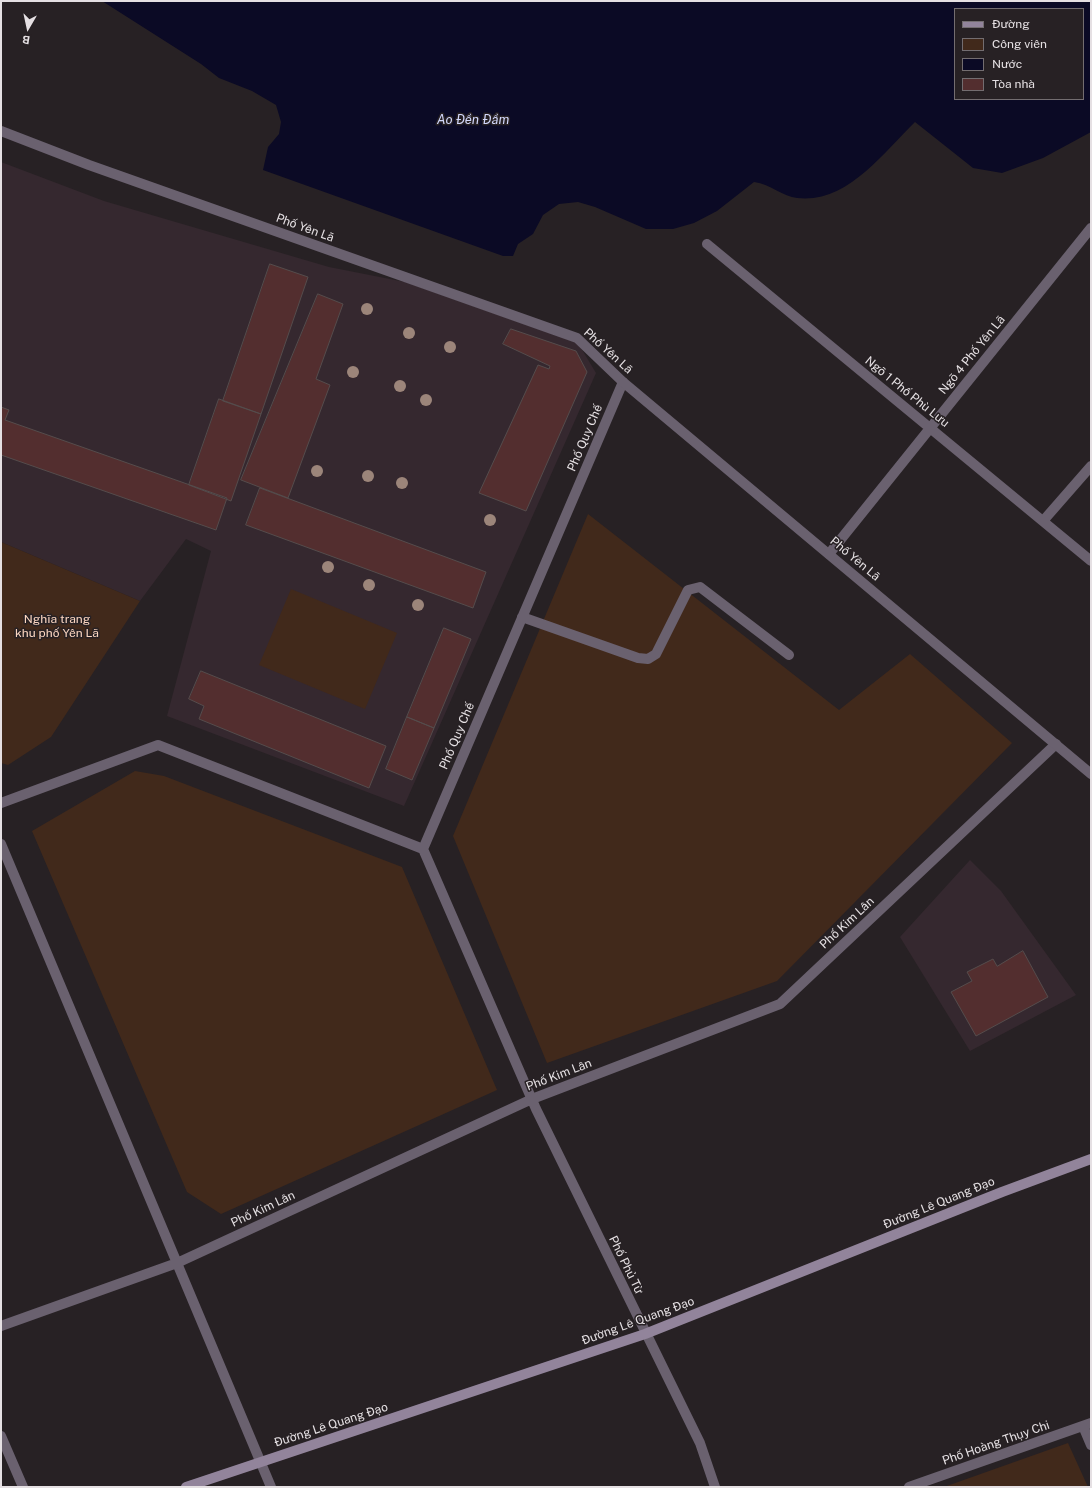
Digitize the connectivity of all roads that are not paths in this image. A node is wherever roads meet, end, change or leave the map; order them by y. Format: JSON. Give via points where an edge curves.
{"nodes":[{"id":1,"x":1,"y":131,"type":"edge"},
{"id":2,"x":1091,"y":228,"type":"edge"},
{"id":3,"x":707,"y":244,"type":"dead end"},
{"id":4,"x":623,"y":382,"type":"junction"},
{"id":5,"x":930,"y":428,"type":"junction"},
{"id":6,"x":1091,"y":466,"type":"edge"},
{"id":7,"x":1043,"y":521,"type":"junction"},
{"id":8,"x":829,"y":554,"type":"junction"},
{"id":9,"x":1091,"y":561,"type":"edge"},
{"id":10,"x":522,"y":617,"type":"junction"},
{"id":11,"x":789,"y":655,"type":"dead end"},
{"id":12,"x":1056,"y":744,"type":"junction"},
{"id":13,"x":1091,"y":774,"type":"edge"},
{"id":14,"x":1,"y":803,"type":"edge"},
{"id":15,"x":1,"y":844,"type":"edge"},
{"id":16,"x":423,"y":849,"type":"junction"},
{"id":17,"x":532,"y":1099,"type":"junction"},
{"id":18,"x":1091,"y":1159,"type":"edge"},
{"id":19,"x":177,"y":1263,"type":"junction"},
{"id":20,"x":1,"y":1326,"type":"edge"},
{"id":21,"x":645,"y":1334,"type":"junction"},
{"id":22,"x":1087,"y":1424,"type":"edge"},
{"id":23,"x":1,"y":1436,"type":"edge"},
{"id":24,"x":1091,"y":1445,"type":"edge"},
{"id":25,"x":261,"y":1462,"type":"junction"},
{"id":26,"x":23,"y":1487,"type":"edge"},
{"id":27,"x":186,"y":1487,"type":"edge"},
{"id":28,"x":271,"y":1487,"type":"edge"},
{"id":29,"x":715,"y":1487,"type":"edge"},
{"id":30,"x":909,"y":1487,"type":"edge"}],
"edges":[{"from":1,"to":4,"type":"street","name":"Phố Yên Lã","via":[[89,165],[577,338]]},
{"from":2,"to":5,"type":"street","name":"Ngõ 4 Phố Yên Lã"},
{"from":3,"to":5,"type":"street","name":"Ngõ 1 Phố Phù Lưu"},
{"from":4,"to":8,"type":"street","name":"Phố Yên Lã"},
{"from":4,"to":10,"type":"street","name":"Phố Quy Chế"},
{"from":5,"to":7,"type":"street","name":"Ngõ 1 Phố Phù Lưu"},
{"from":5,"to":8,"type":"street","name":"Ngõ 4 Phố Yên Lã"},
{"from":6,"to":7,"type":"street"},
{"from":7,"to":9,"type":"street","name":"Ngõ 1 Phố Phù Lưu"},
{"from":8,"to":12,"type":"street","name":"Phố Yên Lã"},
{"from":10,"to":11,"type":"street","via":[[638,658],[648,659],[656,654],[688,590],[700,587]]},
{"from":10,"to":16,"type":"street","name":"Phố Quy Chế"},
{"from":12,"to":13,"type":"street","name":"Phố Yên Lã"},
{"from":12,"to":17,"type":"street","name":"Phố Kim Lân","via":[[780,1004]]},
{"from":14,"to":16,"type":"street","via":[[158,745]]},
{"from":15,"to":19,"type":"street"},
{"from":16,"to":17,"type":"street"},
{"from":17,"to":19,"type":"street","name":"Phố Kim Lân"},
{"from":17,"to":21,"type":"street","name":"Phố Phủ Từ"},
{"from":18,"to":21,"type":"main road","name":"Đường Lê Quang Đạo"},
{"from":19,"to":20,"type":"street","name":"Phố Kim Lân"},
{"from":19,"to":25,"type":"street"},
{"from":21,"to":25,"type":"main road","name":"Đường Lê Quang Đạo"},
{"from":21,"to":29,"type":"street","name":"Phố Phủ Từ","via":[[700,1443]]},
{"from":22,"to":24,"type":"street"},
{"from":22,"to":30,"type":"street","name":"Phố Hoàng Thụy Chi"},
{"from":23,"to":26,"type":"street"},
{"from":25,"to":27,"type":"main road","name":"Đường Lê Quang Đạo"},
{"from":25,"to":28,"type":"street"}]}
